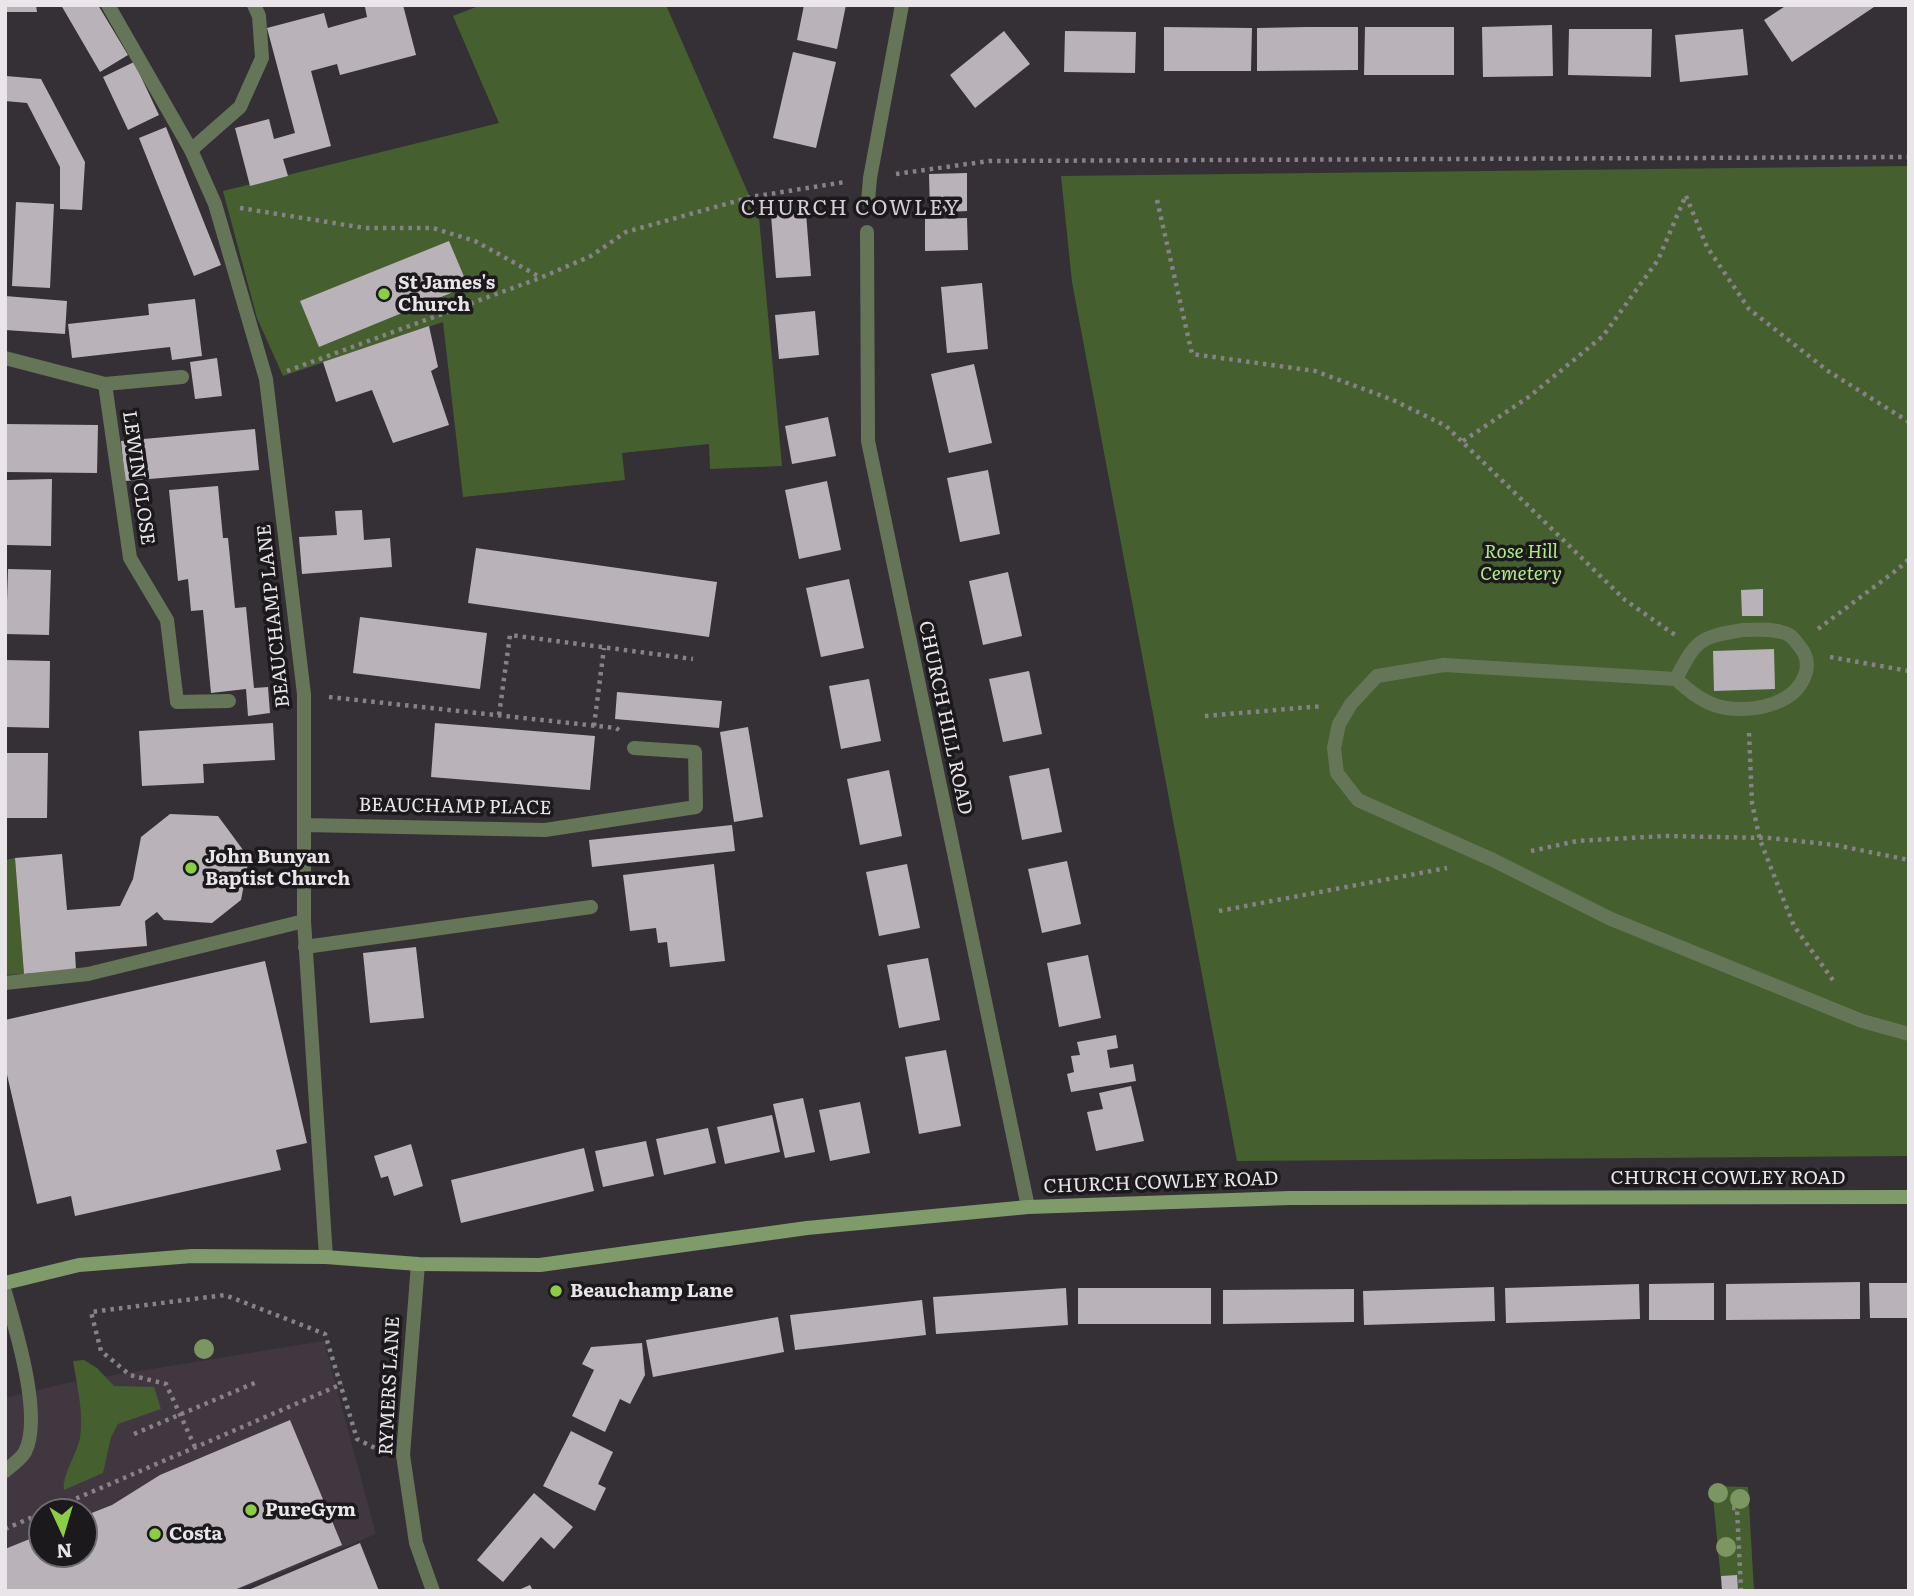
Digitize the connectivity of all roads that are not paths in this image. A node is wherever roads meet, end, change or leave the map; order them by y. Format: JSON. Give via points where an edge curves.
{"nodes":[{"id":1,"x":108,"y":5,"type":"edge"},
{"id":2,"x":254,"y":5,"type":"edge"},
{"id":3,"x":902,"y":5,"type":"edge"},
{"id":4,"x":191,"y":150,"type":"junction"},
{"id":5,"x":868,"y":201,"type":"dead end"},
{"id":6,"x":867,"y":232,"type":"dead end"},
{"id":7,"x":5,"y":358,"type":"edge"},
{"id":8,"x":182,"y":377,"type":"dead end"},
{"id":9,"x":105,"y":384,"type":"junction"},
{"id":10,"x":1676,"y":679,"type":"junction"},
{"id":11,"x":229,"y":701,"type":"dead end"},
{"id":12,"x":634,"y":748,"type":"road end"},
{"id":13,"x":305,"y":825,"type":"junction"},
{"id":14,"x":591,"y":907,"type":"dead end"},
{"id":15,"x":304,"y":922,"type":"junction"},
{"id":16,"x":305,"y":947,"type":"junction"},
{"id":17,"x":5,"y":983,"type":"edge"},
{"id":18,"x":1909,"y":1034,"type":"edge"},
{"id":19,"x":1909,"y":1196,"type":"edge"},
{"id":20,"x":1028,"y":1207,"type":"junction"},
{"id":21,"x":326,"y":1257,"type":"junction"},
{"id":22,"x":418,"y":1264,"type":"junction"},
{"id":23,"x":5,"y":1283,"type":"edge"},
{"id":24,"x":5,"y":1292,"type":"edge"},
{"id":25,"x":5,"y":1471,"type":"edge"},
{"id":26,"x":433,"y":1591,"type":"edge"}],
"edges":[{"from":1,"to":4,"type":"street","name":"BEAUCHAMP LANE"},
{"from":2,"to":4,"type":"street","via":[[262,58],[240,107]]},
{"from":3,"to":5,"type":"street"},
{"from":4,"to":13,"type":"street","name":"BEAUCHAMP LANE","via":[[215,204],[266,379],[304,694]]},
{"from":6,"to":20,"type":"street","name":"CHURCH HILL ROAD","via":[[868,441]]},
{"from":7,"to":9,"type":"street"},
{"from":8,"to":9,"type":"street"},
{"from":9,"to":11,"type":"street","name":"LEWIN CLOSE","via":[[130,558],[167,620],[177,702]]},
{"from":10,"to":10,"type":"street","via":[[1692,648],[1714,635],[1770,630],[1789,634],[1804,652],[1808,666],[1803,684],[1786,699],[1748,708],[1724,708],[1694,696]]},
{"from":10,"to":18,"type":"street","via":[[1444,665],[1377,676],[1339,724],[1334,748],[1337,774],[1358,800],[1611,919],[1862,1021]]},
{"from":12,"to":13,"type":"street","name":"BEAUCHAMP PLACE","via":[[695,752],[696,807],[545,830]]},
{"from":13,"to":15,"type":"street","name":"BEAUCHAMP LANE"},
{"from":14,"to":16,"type":"street"},
{"from":15,"to":16,"type":"street","name":"BEAUCHAMP LANE"},
{"from":15,"to":17,"type":"street","via":[[88,974]]},
{"from":16,"to":21,"type":"street","name":"BEAUCHAMP LANE"},
{"from":19,"to":20,"type":"main road","name":"CHURCH COWLEY ROAD","via":[[1290,1198]]},
{"from":20,"to":22,"type":"main road","name":"CHURCH COWLEY ROAD","via":[[807,1228],[540,1265]]},
{"from":21,"to":22,"type":"main road","name":"CHURCH COWLEY ROAD"},
{"from":21,"to":23,"type":"main road","name":"CHURCH COWLEY ROAD","via":[[192,1256],[79,1265]]},
{"from":22,"to":26,"type":"street","name":"RYMERS LANE","via":[[403,1455],[416,1543]]},
{"from":24,"to":25,"type":"street","via":[[22,1350],[32,1426],[24,1453]]}]}
